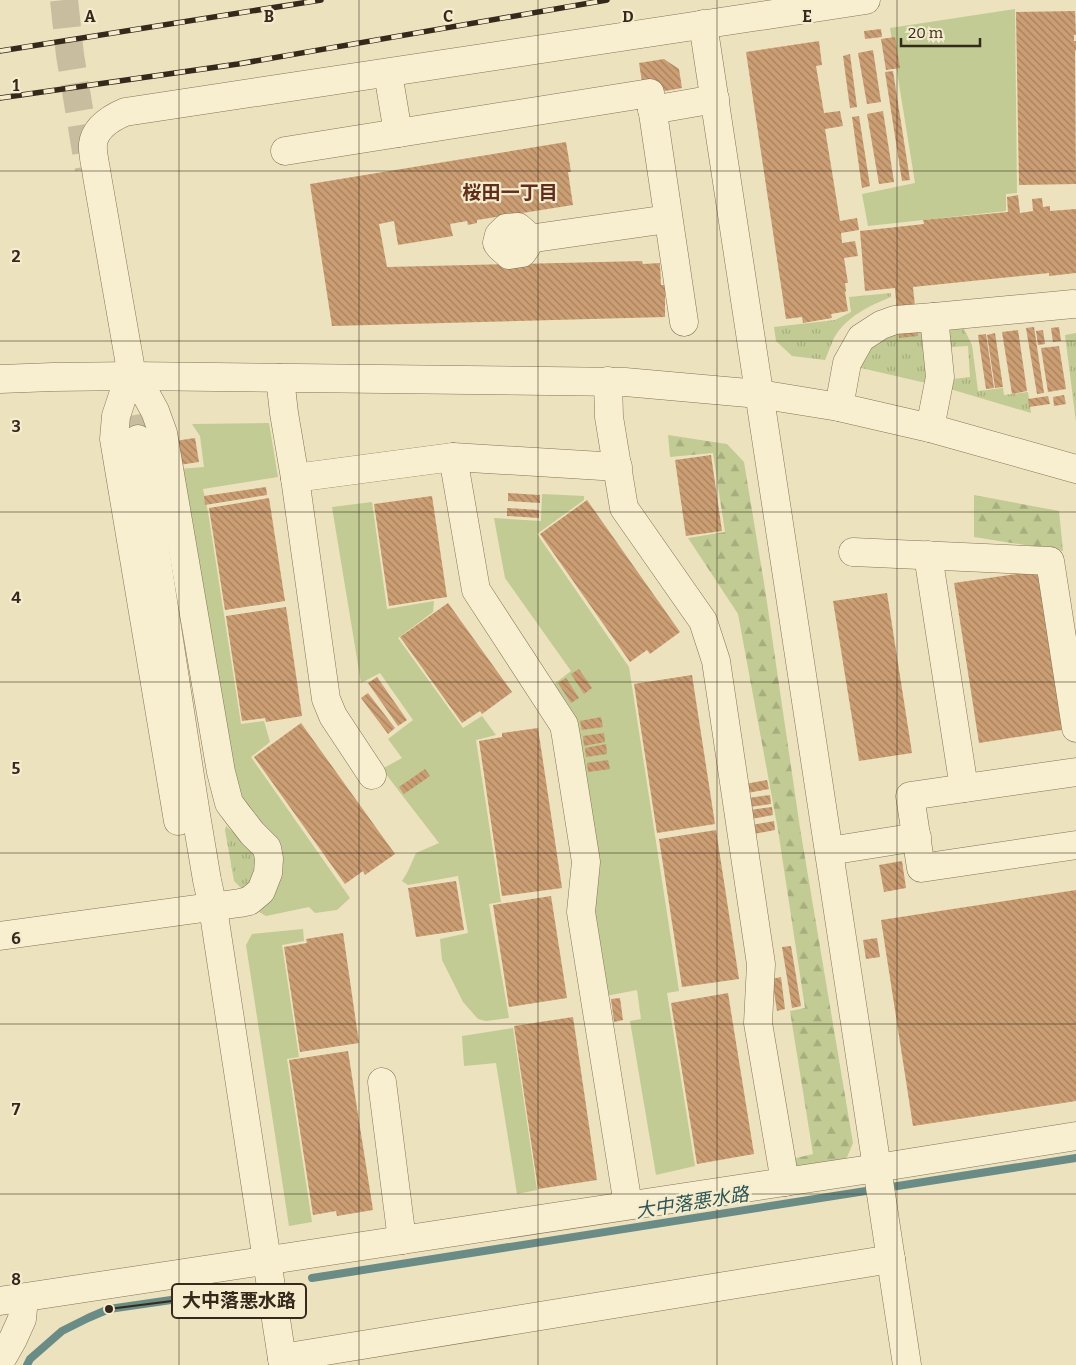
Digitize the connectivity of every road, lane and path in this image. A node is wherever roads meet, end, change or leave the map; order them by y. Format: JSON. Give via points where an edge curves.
{"nodes":[{"id":1,"x":866,"y":0,"type":"edge"},
{"id":2,"x":703,"y":24,"type":"junction"},
{"id":3,"x":388,"y":73,"type":"junction"},
{"id":4,"x":714,"y":99,"type":"junction"},
{"id":5,"x":652,"y":110,"type":"junction"},
{"id":6,"x":398,"y":133,"type":"junction"},
{"id":7,"x":285,"y":151,"type":"dead end"},
{"id":8,"x":668,"y":219,"type":"junction"},
{"id":9,"x":528,"y":239,"type":"dead end"},
{"id":10,"x":1074,"y":304,"type":"dead end"},
{"id":11,"x":934,"y":317,"type":"junction"},
{"id":12,"x":684,"y":322,"type":"dead end"},
{"id":13,"x":132,"y":376,"type":"junction"},
{"id":14,"x":280,"y":378,"type":"junction"},
{"id":15,"x":0,"y":379,"type":"edge"},
{"id":16,"x":608,"y":381,"type":"junction"},
{"id":17,"x":759,"y":394,"type":"junction"},
{"id":18,"x":839,"y":407,"type":"junction"},
{"id":19,"x":930,"y":428,"type":"junction"},
{"id":20,"x":138,"y":439,"type":"tunnel mouth"},
{"id":21,"x":453,"y":458,"type":"junction"},
{"id":22,"x":618,"y":466,"type":"junction"},
{"id":23,"x":1076,"y":469,"type":"edge"},
{"id":24,"x":295,"y":478,"type":"junction"},
{"id":25,"x":853,"y":552,"type":"dead end"},
{"id":26,"x":928,"y":555,"type":"junction"},
{"id":27,"x":1076,"y":728,"type":"edge"},
{"id":28,"x":1076,"y":772,"type":"edge"},
{"id":29,"x":372,"y":775,"type":"dead end"},
{"id":30,"x":964,"y":788,"type":"junction"},
{"id":31,"x":917,"y":837,"type":"junction"},
{"id":32,"x":1076,"y":845,"type":"edge"},
{"id":33,"x":829,"y":851,"type":"junction"},
{"id":34,"x":213,"y":908,"type":"junction"},
{"id":35,"x":0,"y":936,"type":"edge"},
{"id":36,"x":382,"y":1082,"type":"dead end"},
{"id":37,"x":1076,"y":1136,"type":"edge"},
{"id":38,"x":877,"y":1169,"type":"junction"},
{"id":39,"x":785,"y":1182,"type":"junction"},
{"id":40,"x":628,"y":1205,"type":"junction"},
{"id":41,"x":402,"y":1240,"type":"junction"},
{"id":42,"x":891,"y":1259,"type":"junction"},
{"id":43,"x":266,"y":1260,"type":"junction"},
{"id":44,"x":12,"y":1300,"type":"edge"},
{"id":45,"x":0,"y":1362,"type":"edge"},
{"id":46,"x":282,"y":1362,"type":"edge"},
{"id":47,"x":907,"y":1365,"type":"edge"}],
"edges":[{"from":1,"to":2,"type":"street"},
{"from":2,"to":3,"type":"street"},
{"from":2,"to":4,"type":"street"},
{"from":3,"to":6,"type":"street"},
{"from":3,"to":13,"type":"street","via":[[125,112],[112,117],[103,126],[93,144]]},
{"from":4,"to":5,"type":"street"},
{"from":4,"to":17,"type":"street"},
{"from":5,"to":6,"type":"street","via":[[650,93]]},
{"from":5,"to":8,"type":"street"},
{"from":6,"to":7,"type":"street"},
{"from":8,"to":9,"type":"street"},
{"from":8,"to":12,"type":"street"},
{"from":10,"to":11,"type":"street"},
{"from":11,"to":18,"type":"street","via":[[895,320],[861,338],[847,363]]},
{"from":11,"to":19,"type":"street","via":[[940,377]]},
{"from":13,"to":14,"type":"street"},
{"from":13,"to":15,"type":"street"},
{"from":13,"to":34,"type":"street","via":[[116,416],[114,439],[189,883]]},
{"from":13,"to":34,"type":"street","via":[[155,411],[163,433],[225,788],[230,803],[267,848],[270,859],[261,891],[249,901]]},
{"from":14,"to":16,"type":"street"},
{"from":14,"to":24,"type":"street"},
{"from":16,"to":17,"type":"street"},
{"from":16,"to":22,"type":"street","via":[[609,417]]},
{"from":17,"to":18,"type":"street"},
{"from":17,"to":33,"type":"street"},
{"from":18,"to":19,"type":"street"},
{"from":19,"to":23,"type":"street"},
{"from":20,"to":34,"type":"street"},
{"from":21,"to":22,"type":"street"},
{"from":21,"to":24,"type":"street"},
{"from":21,"to":40,"type":"street","via":[[476,590],[564,725],[586,862],[581,912]]},
{"from":22,"to":39,"type":"street","via":[[624,508],[703,621],[716,661],[761,964],[758,1023]]},
{"from":24,"to":29,"type":"street","via":[[326,699],[333,716]]},
{"from":25,"to":26,"type":"street"},
{"from":26,"to":27,"type":"street","via":[[1050,561]]},
{"from":26,"to":30,"type":"street"},
{"from":28,"to":30,"type":"street"},
{"from":30,"to":31,"type":"street","via":[[910,796]]},
{"from":31,"to":32,"type":"street","via":[[921,868]]},
{"from":31,"to":33,"type":"street"},
{"from":33,"to":38,"type":"street"},
{"from":34,"to":35,"type":"street"},
{"from":34,"to":43,"type":"street"},
{"from":36,"to":41,"type":"street"},
{"from":37,"to":38,"type":"street"},
{"from":38,"to":39,"type":"street"},
{"from":38,"to":42,"type":"street"},
{"from":39,"to":40,"type":"street"},
{"from":40,"to":41,"type":"street"},
{"from":41,"to":43,"type":"street"},
{"from":42,"to":46,"type":"street"},
{"from":42,"to":47,"type":"street"},
{"from":43,"to":44,"type":"street"},
{"from":43,"to":46,"type":"street"},
{"from":44,"to":45,"type":"street","via":[[22,1319]]}]}
